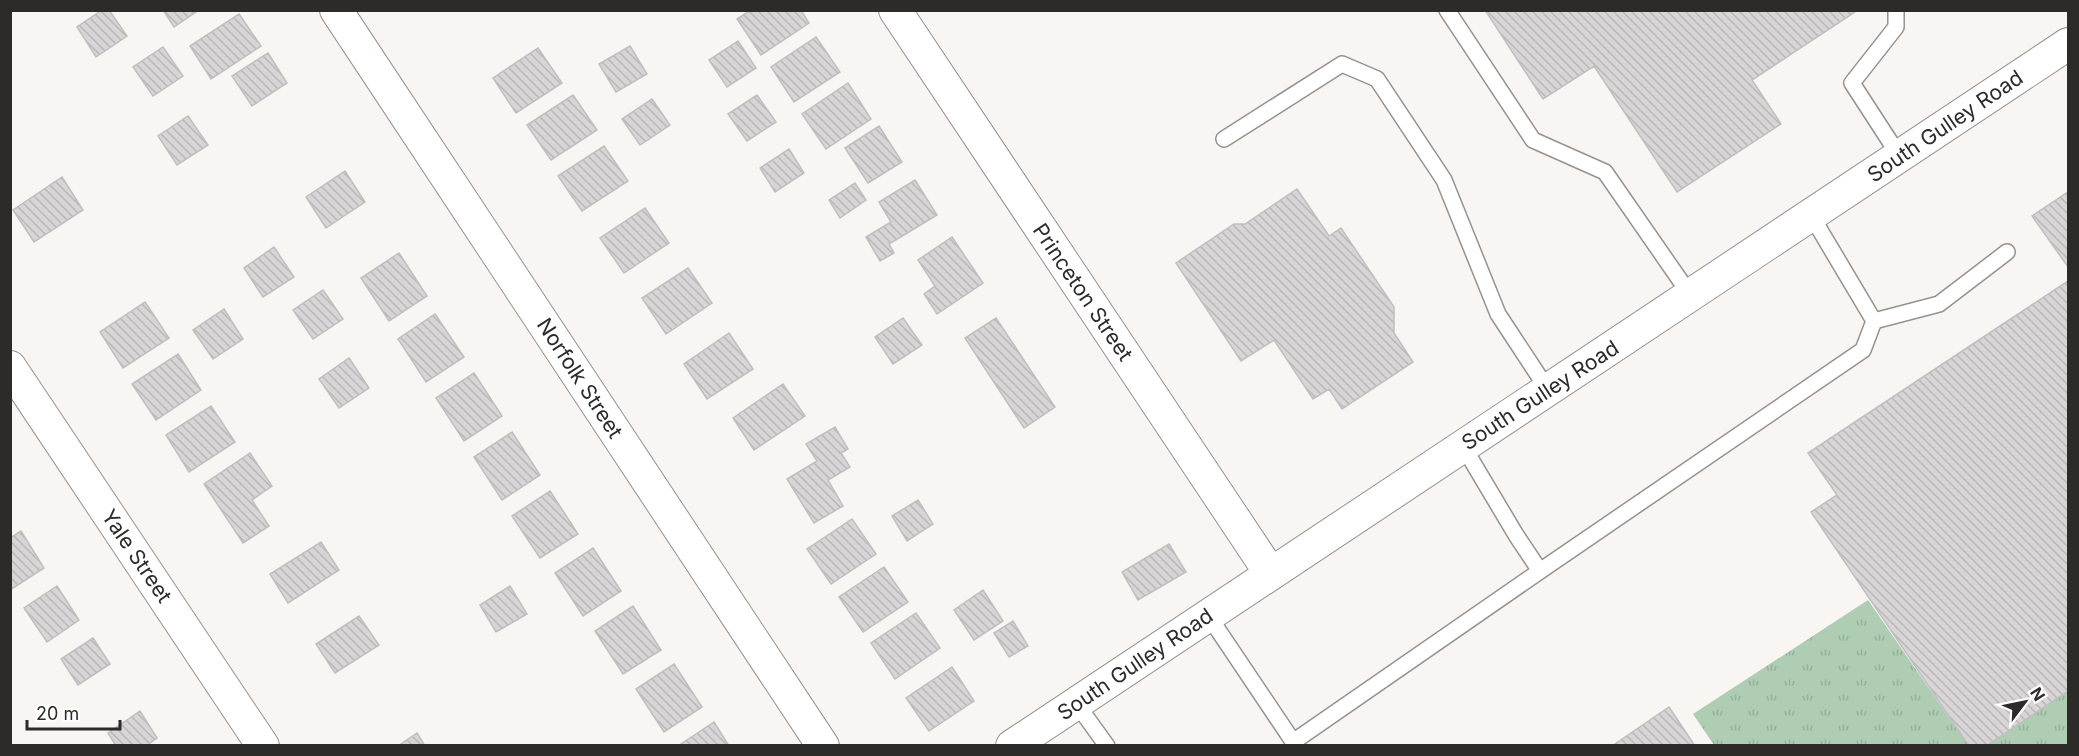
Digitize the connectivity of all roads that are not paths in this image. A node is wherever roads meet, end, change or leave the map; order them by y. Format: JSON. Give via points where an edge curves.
{"nodes":[{"id":1,"x":336,"y":10,"type":"edge"},
{"id":2,"x":895,"y":10,"type":"edge"},
{"id":3,"x":1447,"y":10,"type":"edge"},
{"id":4,"x":1896,"y":10,"type":"edge"},
{"id":5,"x":2068,"y":44,"type":"edge"},
{"id":6,"x":1224,"y":139,"type":"dead end"},
{"id":7,"x":1900,"y":157,"type":"junction"},
{"id":8,"x":1811,"y":215,"type":"junction"},
{"id":9,"x":2007,"y":252,"type":"dead end"},
{"id":10,"x":1691,"y":296,"type":"junction"},
{"id":11,"x":1874,"y":321,"type":"junction"},
{"id":12,"x":10,"y":367,"type":"edge"},
{"id":13,"x":1548,"y":390,"type":"junction"},
{"id":14,"x":1463,"y":446,"type":"junction"},
{"id":15,"x":1540,"y":571,"type":"junction"},
{"id":16,"x":1271,"y":574,"type":"junction"},
{"id":17,"x":1208,"y":615,"type":"junction"},
{"id":18,"x":1076,"y":703,"type":"junction"},
{"id":19,"x":1295,"y":744,"type":"edge"},
{"id":20,"x":263,"y":746,"type":"edge"},
{"id":21,"x":823,"y":746,"type":"edge"},
{"id":22,"x":1012,"y":746,"type":"edge"},
{"id":23,"x":1107,"y":746,"type":"edge"}],
"edges":[{"from":1,"to":21,"type":"street","name":"Norfolk Street"},
{"from":2,"to":16,"type":"street","name":"Princeton Street"},
{"from":3,"to":10,"type":"lane","via":[[1533,140],[1605,171]]},
{"from":4,"to":7,"type":"lane","via":[[1896,27],[1852,83]]},
{"from":5,"to":7,"type":"street","name":"South Gulley Road"},
{"from":6,"to":13,"type":"lane","via":[[1342,64],[1377,79],[1444,180],[1498,314]]},
{"from":7,"to":8,"type":"street","name":"South Gulley Road"},
{"from":8,"to":10,"type":"street","name":"South Gulley Road"},
{"from":8,"to":11,"type":"lane"},
{"from":9,"to":11,"type":"lane","via":[[1939,304]]},
{"from":10,"to":13,"type":"street","name":"South Gulley Road"},
{"from":11,"to":15,"type":"lane","via":[[1863,350]]},
{"from":12,"to":20,"type":"street","name":"Yale Street"},
{"from":13,"to":14,"type":"street","name":"South Gulley Road"},
{"from":14,"to":15,"type":"lane"},
{"from":14,"to":16,"type":"street","name":"South Gulley Road"},
{"from":15,"to":19,"type":"lane"},
{"from":16,"to":17,"type":"street","name":"South Gulley Road"},
{"from":17,"to":18,"type":"street","name":"South Gulley Road"},
{"from":17,"to":19,"type":"lane"},
{"from":18,"to":22,"type":"street","name":"South Gulley Road"},
{"from":18,"to":23,"type":"lane"}]}
